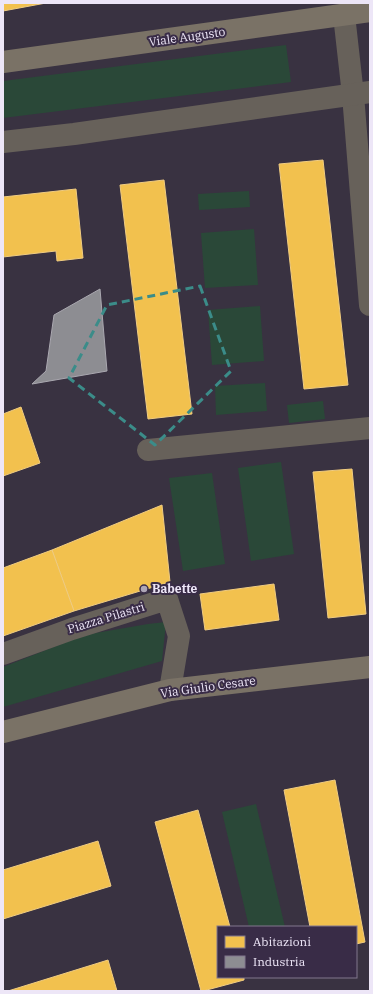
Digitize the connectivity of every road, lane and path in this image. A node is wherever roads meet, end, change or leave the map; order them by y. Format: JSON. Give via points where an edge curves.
{"nodes":[{"id":1,"x":370,"y":11,"type":"edge"},
{"id":2,"x":344,"y":15,"type":"junction"},
{"id":3,"x":3,"y":62,"type":"edge"},
{"id":4,"x":361,"y":94,"type":"edge"},
{"id":5,"x":3,"y":142,"type":"edge"},
{"id":6,"x":370,"y":305,"type":"edge"},
{"id":7,"x":370,"y":428,"type":"edge"},
{"id":8,"x":148,"y":450,"type":"dead end"},
{"id":9,"x":3,"y":654,"type":"edge"},
{"id":10,"x":370,"y":667,"type":"edge"},
{"id":11,"x":170,"y":690,"type":"junction"},
{"id":12,"x":3,"y":732,"type":"edge"}],
"edges":[{"from":1,"to":2,"type":"main road","name":"Viale Augusto"},
{"from":2,"to":3,"type":"main road","name":"Viale Augusto"},
{"from":2,"to":4,"type":"street"},
{"from":4,"to":5,"type":"street"},
{"from":4,"to":6,"type":"street"},
{"from":7,"to":8,"type":"street"},
{"from":9,"to":11,"type":"street","name":"Piazza Pilastri","via":[[167,599],[179,636]]},
{"from":10,"to":11,"type":"main road","name":"Via Giulio Cesare"},
{"from":11,"to":12,"type":"main road","name":"Via Giulio Cesare"}]}
